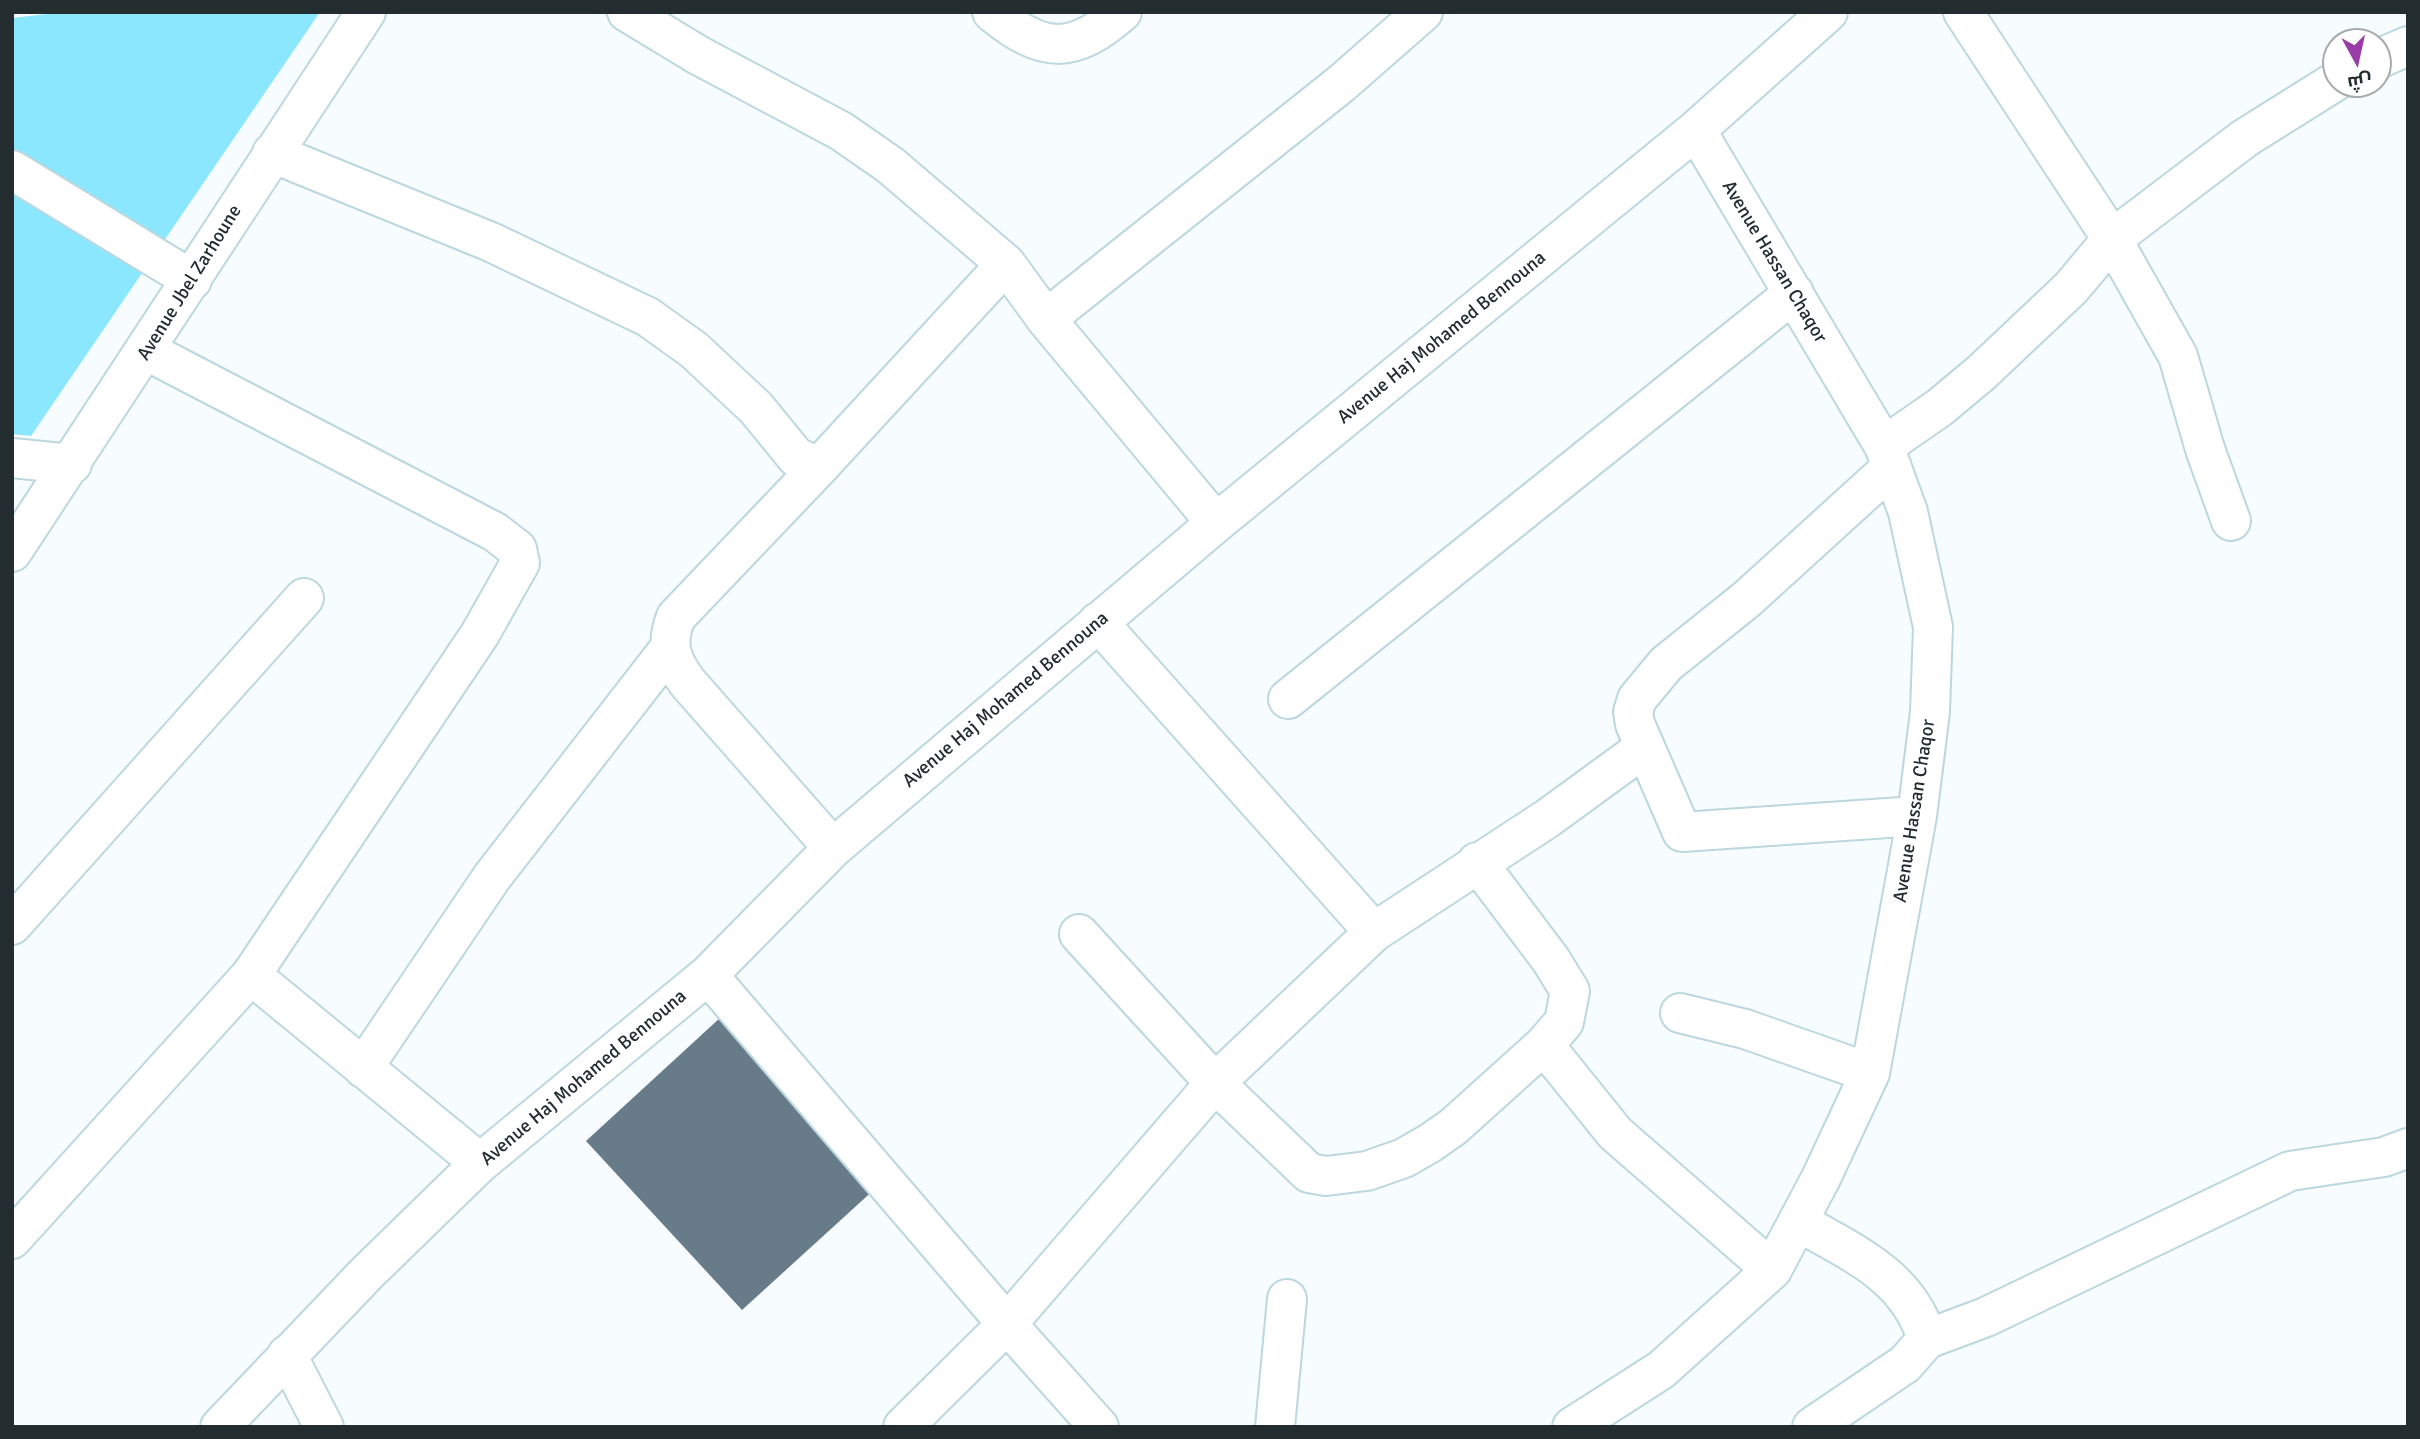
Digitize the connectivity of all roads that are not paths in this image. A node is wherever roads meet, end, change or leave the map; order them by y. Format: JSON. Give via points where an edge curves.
{"nodes":[{"id":1,"x":627,"y":12,"type":"edge"},
{"id":2,"x":992,"y":12,"type":"edge"},
{"id":3,"x":1122,"y":12,"type":"edge"},
{"id":4,"x":1423,"y":12,"type":"edge"},
{"id":5,"x":1963,"y":12,"type":"edge"},
{"id":6,"x":363,"y":13,"type":"edge"},
{"id":7,"x":1819,"y":15,"type":"edge"},
{"id":8,"x":2322,"y":90,"type":"edge"},
{"id":9,"x":1696,"y":130,"type":"junction"},
{"id":10,"x":272,"y":153,"type":"junction"},
{"id":11,"x":12,"y":170,"type":"edge"},
{"id":12,"x":2112,"y":239,"type":"junction"},
{"id":13,"x":1006,"y":264,"type":"junction"},
{"id":14,"x":192,"y":280,"type":"junction"},
{"id":15,"x":1794,"y":293,"type":"junction"},
{"id":16,"x":1046,"y":319,"type":"junction"},
{"id":17,"x":147,"y":351,"type":"junction"},
{"id":18,"x":1888,"y":457,"type":"junction"},
{"id":19,"x":12,"y":458,"type":"edge"},
{"id":20,"x":72,"y":464,"type":"junction"},
{"id":21,"x":819,"y":467,"type":"junction"},
{"id":22,"x":2231,"y":521,"type":"dead end"},
{"id":23,"x":1216,"y":523,"type":"junction"},
{"id":24,"x":12,"y":552,"type":"edge"},
{"id":25,"x":304,"y":598,"type":"dead end"},
{"id":26,"x":1098,"y":622,"type":"junction"},
{"id":27,"x":670,"y":648,"type":"junction"},
{"id":28,"x":1288,"y":699,"type":"dead end"},
{"id":29,"x":1644,"y":748,"type":"junction"},
{"id":30,"x":1917,"y":816,"type":"junction"},
{"id":31,"x":833,"y":848,"type":"junction"},
{"id":32,"x":1477,"y":862,"type":"junction"},
{"id":33,"x":12,"y":925,"type":"edge"},
{"id":34,"x":1374,"y":932,"type":"junction"},
{"id":35,"x":1079,"y":934,"type":"dead end"},
{"id":36,"x":251,"y":975,"type":"junction"},
{"id":37,"x":708,"y":975,"type":"junction"},
{"id":38,"x":1680,"y":1013,"type":"dead end"},
{"id":39,"x":1544,"y":1045,"type":"junction"},
{"id":40,"x":363,"y":1068,"type":"junction"},
{"id":41,"x":1870,"y":1073,"type":"junction"},
{"id":42,"x":1215,"y":1083,"type":"junction"},
{"id":43,"x":2408,"y":1148,"type":"edge"},
{"id":44,"x":480,"y":1163,"type":"junction"},
{"id":45,"x":1799,"y":1222,"type":"junction"},
{"id":46,"x":12,"y":1239,"type":"edge"},
{"id":47,"x":1772,"y":1270,"type":"junction"},
{"id":48,"x":1287,"y":1299,"type":"dead end"},
{"id":49,"x":1007,"y":1324,"type":"junction"},
{"id":50,"x":1927,"y":1339,"type":"junction"},
{"id":51,"x":287,"y":1355,"type":"junction"},
{"id":52,"x":220,"y":1427,"type":"edge"},
{"id":53,"x":324,"y":1427,"type":"edge"},
{"id":54,"x":903,"y":1427,"type":"edge"},
{"id":55,"x":1098,"y":1427,"type":"edge"},
{"id":56,"x":1275,"y":1427,"type":"edge"},
{"id":57,"x":1572,"y":1427,"type":"edge"},
{"id":58,"x":1812,"y":1427,"type":"edge"}],
"edges":[{"from":1,"to":13,"type":"street","via":[[841,131],[890,165]]},
{"from":2,"to":3,"type":"street","via":[[1035,40],[1056,45],[1096,34]]},
{"from":4,"to":16,"type":"street","via":[[1342,83]]},
{"from":5,"to":12,"type":"street"},
{"from":6,"to":10,"type":"street","name":"Avenue Jbel Zarhoune"},
{"from":7,"to":9,"type":"street","name":"Avenue Haj Mohamed Bennouna"},
{"from":8,"to":12,"type":"street","via":[[2245,138]]},
{"from":9,"to":15,"type":"street","name":"Avenue Hassan Chaqor"},
{"from":9,"to":23,"type":"street","name":"Avenue Haj Mohamed Bennouna"},
{"from":10,"to":14,"type":"street","name":"Avenue Jbel Zarhoune"},
{"from":10,"to":21,"type":"street","via":[[491,242],[648,317],[694,351],[756,408],[796,457]]},
{"from":11,"to":14,"type":"street"},
{"from":12,"to":18,"type":"street","via":[[2071,288]]},
{"from":12,"to":22,"type":"street","via":[[2178,356]]},
{"from":13,"to":16,"type":"street"},
{"from":13,"to":21,"type":"street"},
{"from":14,"to":17,"type":"street","name":"Avenue Jbel Zarhoune"},
{"from":15,"to":18,"type":"street","name":"Avenue Hassan Chaqor"},
{"from":15,"to":28,"type":"street"},
{"from":16,"to":23,"type":"street"},
{"from":17,"to":20,"type":"street","name":"Avenue Jbel Zarhoune"},
{"from":17,"to":36,"type":"street","via":[[495,532],[514,546],[521,558],[480,634]]},
{"from":18,"to":29,"type":"street","via":[[1747,600],[1666,664],[1634,706]]},
{"from":18,"to":30,"type":"street","name":"Avenue Hassan Chaqor","via":[[1908,512],[1933,627],[1930,712]]},
{"from":19,"to":20,"type":"street"},
{"from":20,"to":24,"type":"street","name":"Avenue Jbel Zarhoune"},
{"from":21,"to":27,"type":"street","via":[[676,617]]},
{"from":23,"to":26,"type":"street","name":"Avenue Haj Mohamed Bennouna"},
{"from":25,"to":33,"type":"street"},
{"from":26,"to":31,"type":"street","name":"Avenue Haj Mohamed Bennouna"},
{"from":26,"to":34,"type":"street"},
{"from":27,"to":31,"type":"street","via":[[675,666],[688,683]]},
{"from":27,"to":40,"type":"street","via":[[492,877]]},
{"from":29,"to":30,"type":"street","via":[[1682,832]]},
{"from":29,"to":32,"type":"street","via":[[1548,818]]},
{"from":30,"to":41,"type":"street","name":"Avenue Hassan Chaqor"},
{"from":31,"to":37,"type":"street","name":"Avenue Haj Mohamed Bennouna"},
{"from":32,"to":34,"type":"street"},
{"from":32,"to":39,"type":"street","via":[[1570,991],[1564,1022]]},
{"from":34,"to":42,"type":"street"},
{"from":35,"to":42,"type":"street"},
{"from":36,"to":40,"type":"street"},
{"from":36,"to":46,"type":"street"},
{"from":37,"to":44,"type":"street","name":"Avenue Haj Mohamed Bennouna"},
{"from":37,"to":49,"type":"street"},
{"from":38,"to":41,"type":"street","via":[[1745,1029]]},
{"from":39,"to":42,"type":"street","via":[[1430,1143],[1386,1166],[1342,1175],[1309,1173]]},
{"from":39,"to":47,"type":"street","via":[[1615,1133]]},
{"from":40,"to":44,"type":"street"},
{"from":41,"to":45,"type":"street","name":"Avenue Hassan Chaqor"},
{"from":42,"to":49,"type":"street"},
{"from":43,"to":50,"type":"street","via":[[2384,1157],[2290,1171],[1986,1317]]},
{"from":44,"to":51,"type":"street","name":"Avenue Haj Mohamed Bennouna"},
{"from":45,"to":47,"type":"street","name":"Avenue Hassan Chaqor"},
{"from":45,"to":50,"type":"street","via":[[1898,1284]]},
{"from":47,"to":57,"type":"street","name":"Avenue Hassan Chaqor","via":[[1661,1370]]},
{"from":48,"to":56,"type":"street"},
{"from":49,"to":54,"type":"street"},
{"from":49,"to":55,"type":"street"},
{"from":50,"to":58,"type":"street","via":[[1905,1364]]},
{"from":51,"to":52,"type":"street","name":"Avenue Haj Mohamed Bennouna"},
{"from":51,"to":53,"type":"street"}]}
